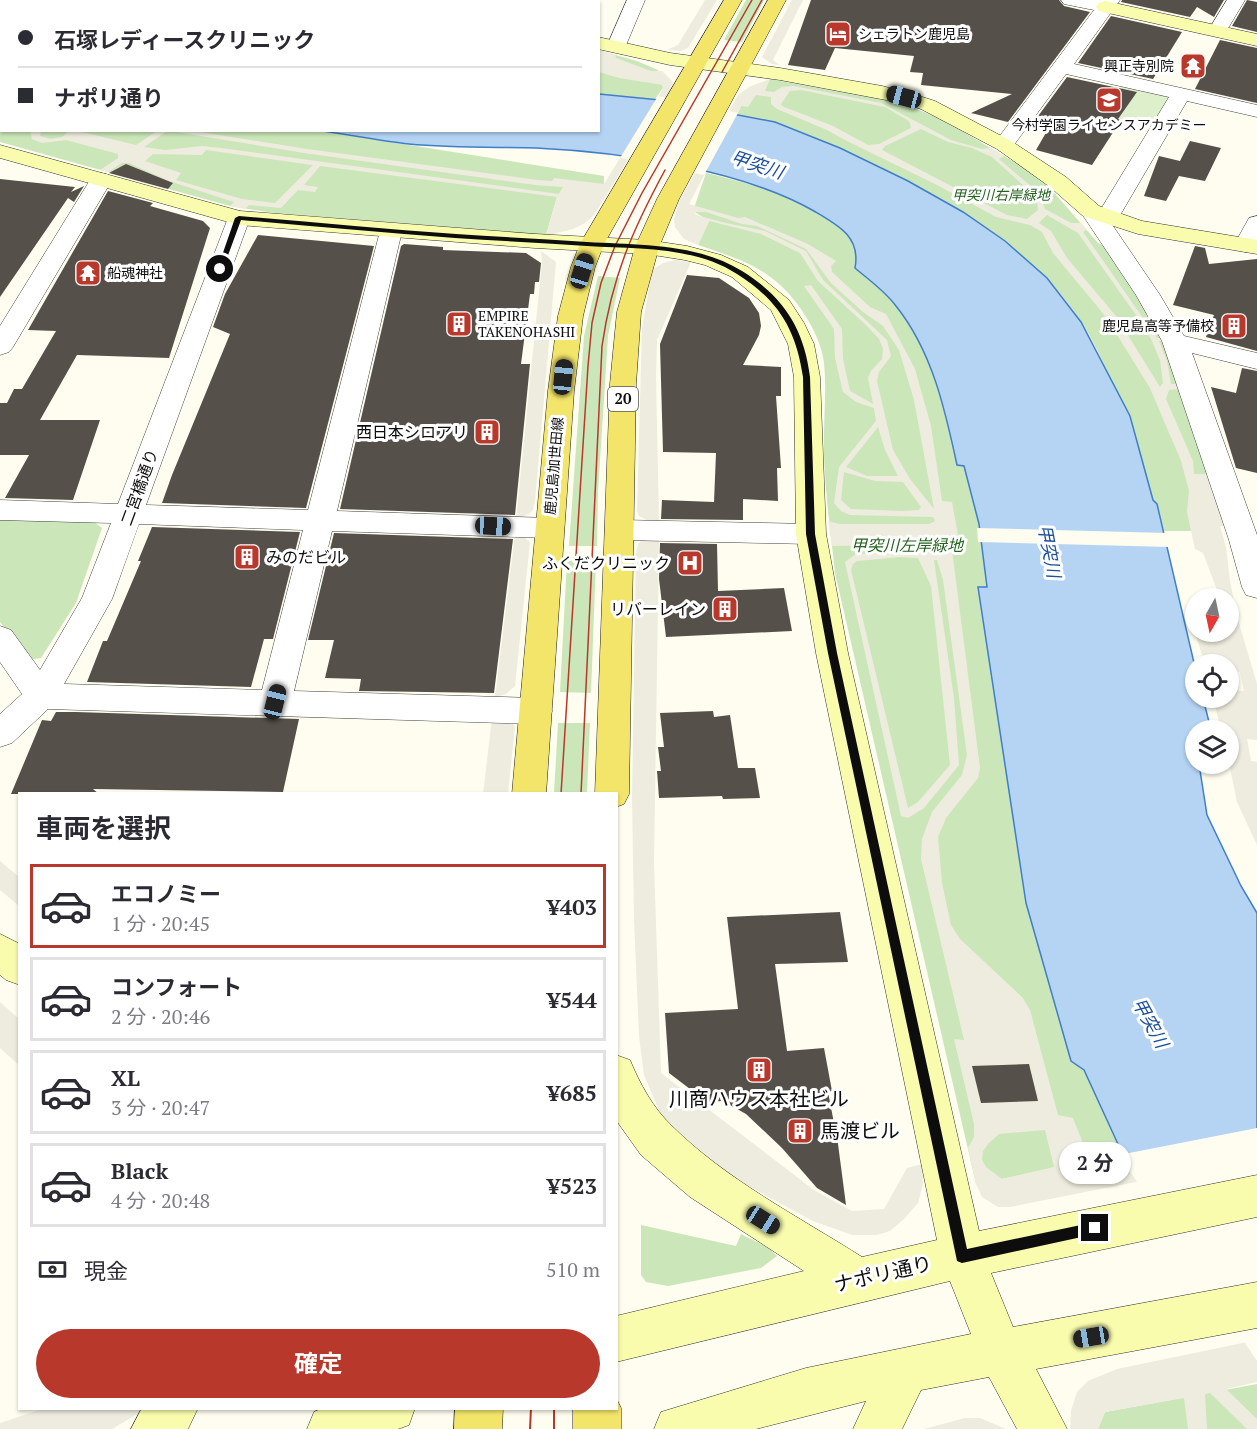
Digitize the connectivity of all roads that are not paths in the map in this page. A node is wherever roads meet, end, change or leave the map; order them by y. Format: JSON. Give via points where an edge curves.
{"nodes":[{"id":1,"x":636,"y":0,"type":"edge"},
{"id":2,"x":734,"y":0,"type":"edge"},
{"id":3,"x":777,"y":0,"type":"edge"},
{"id":4,"x":1070,"y":0,"type":"edge"},
{"id":5,"x":1236,"y":0,"type":"edge"},
{"id":6,"x":1108,"y":4,"type":"edge"},
{"id":7,"x":1217,"y":31,"type":"junction"},
{"id":8,"x":1257,"y":40,"type":"edge"},
{"id":9,"x":608,"y":45,"type":"edge"},
{"id":10,"x":696,"y":62,"type":"junction"},
{"id":11,"x":1062,"y":67,"type":"junction"},
{"id":12,"x":740,"y":68,"type":"junction"},
{"id":13,"x":1180,"y":94,"type":"junction"},
{"id":14,"x":1257,"y":111,"type":"edge"},
{"id":15,"x":1005,"y":145,"type":"junction"},
{"id":16,"x":0,"y":151,"type":"edge"},
{"id":17,"x":101,"y":180,"type":"junction"},
{"id":18,"x":1099,"y":214,"type":"junction"},
{"id":19,"x":239,"y":218,"type":"junction"},
{"id":20,"x":1257,"y":223,"type":"edge"},
{"id":21,"x":390,"y":231,"type":"junction"},
{"id":22,"x":592,"y":244,"type":"junction"},
{"id":23,"x":1252,"y":246,"type":"edge"},
{"id":24,"x":646,"y":247,"type":"junction"},
{"id":25,"x":1175,"y":341,"type":"junction"},
{"id":26,"x":0,"y":347,"type":"edge"},
{"id":27,"x":1257,"y":361,"type":"edge"},
{"id":28,"x":0,"y":510,"type":"edge"},
{"id":29,"x":129,"y":514,"type":"junction"},
{"id":30,"x":321,"y":519,"type":"junction"},
{"id":31,"x":549,"y":528,"type":"junction"},
{"id":32,"x":620,"y":530,"type":"junction"},
{"id":33,"x":811,"y":534,"type":"junction"},
{"id":34,"x":1250,"y":541,"type":"edge"},
{"id":35,"x":1257,"y":587,"type":"edge"},
{"id":36,"x":0,"y":638,"type":"edge"},
{"id":37,"x":41,"y":696,"type":"junction"},
{"id":38,"x":275,"y":702,"type":"junction"},
{"id":39,"x":536,"y":711,"type":"junction"},
{"id":40,"x":0,"y":734,"type":"edge"},
{"id":41,"x":529,"y":792,"type":"edge"},
{"id":42,"x":612,"y":792,"type":"edge"},
{"id":43,"x":0,"y":951,"type":"edge"},
{"id":44,"x":18,"y":966,"type":"edge"},
{"id":45,"x":618,"y":1079,"type":"edge"},
{"id":46,"x":1257,"y":1196,"type":"edge"},
{"id":47,"x":962,"y":1256,"type":"junction"},
{"id":48,"x":858,"y":1280,"type":"junction"},
{"id":49,"x":1257,"y":1305,"type":"edge"},
{"id":50,"x":618,"y":1339,"type":"edge"},
{"id":51,"x":1001,"y":1353,"type":"junction"},
{"id":52,"x":906,"y":1370,"type":"junction"},
{"id":53,"x":173,"y":1410,"type":"edge"},
{"id":54,"x":386,"y":1410,"type":"edge"},
{"id":55,"x":479,"y":1410,"type":"edge"},
{"id":56,"x":597,"y":1410,"type":"edge"},
{"id":57,"x":155,"y":1429,"type":"edge"},
{"id":58,"x":331,"y":1429,"type":"edge"},
{"id":59,"x":478,"y":1429,"type":"edge"},
{"id":60,"x":597,"y":1429,"type":"edge"},
{"id":61,"x":678,"y":1429,"type":"edge"},
{"id":62,"x":877,"y":1429,"type":"edge"},
{"id":63,"x":1043,"y":1429,"type":"edge"}],
"edges":[{"from":1,"to":9,"type":"street"},
{"from":2,"to":10,"type":"main road","name":"鹿児島加世田線"},
{"from":3,"to":12,"type":"main road","number":"20"},
{"from":4,"to":6,"type":"street"},
{"from":5,"to":7,"type":"street"},
{"from":6,"to":7,"type":"street"},
{"from":6,"to":11,"type":"street"},
{"from":7,"to":8,"type":"street"},
{"from":9,"to":10,"type":"street"},
{"from":10,"to":12,"type":"street"},
{"from":10,"to":22,"type":"main road","name":"鹿児島加世田線"},
{"from":11,"to":13,"type":"street"},
{"from":11,"to":15,"type":"street"},
{"from":12,"to":15,"type":"street","via":[[909,99]]},
{"from":12,"to":24,"type":"main road","number":"20"},
{"from":13,"to":14,"type":"street"},
{"from":13,"to":18,"type":"street"},
{"from":15,"to":18,"type":"street"},
{"from":16,"to":17,"type":"street"},
{"from":17,"to":19,"type":"street"},
{"from":17,"to":26,"type":"street"},
{"from":18,"to":23,"type":"street","via":[[1138,227]]},
{"from":18,"to":25,"type":"street"},
{"from":19,"to":21,"type":"street"},
{"from":19,"to":29,"type":"street","name":"二宮橋通り"},
{"from":20,"to":23,"type":"street"},
{"from":21,"to":22,"type":"street"},
{"from":21,"to":30,"type":"street"},
{"from":22,"to":24,"type":"street"},
{"from":22,"to":31,"type":"main road","name":"鹿児島加世田線","via":[[571,316]]},
{"from":24,"to":32,"type":"main road","number":"20","via":[[628,323]]},
{"from":24,"to":33,"type":"street","via":[[687,252],[740,272],[780,305],[792,323],[801,344],[807,377]]},
{"from":25,"to":27,"type":"street"},
{"from":25,"to":34,"type":"street"},
{"from":28,"to":29,"type":"street"},
{"from":29,"to":30,"type":"street"},
{"from":29,"to":37,"type":"street","name":"二宮橋通り","via":[[97,599]]},
{"from":30,"to":31,"type":"street"},
{"from":30,"to":38,"type":"street"},
{"from":31,"to":39,"type":"main road","name":"鹿児島加世田線"},
{"from":32,"to":33,"type":"street"},
{"from":32,"to":42,"type":"main road","number":"20"},
{"from":33,"to":47,"type":"street","via":[[832,653]]},
{"from":34,"to":35,"type":"street"},
{"from":36,"to":37,"type":"street"},
{"from":37,"to":38,"type":"street"},
{"from":37,"to":40,"type":"street","name":"二宮橋通り"},
{"from":38,"to":39,"type":"street"},
{"from":39,"to":41,"type":"main road","name":"鹿児島加世田線"},
{"from":43,"to":44,"type":"street"},
{"from":45,"to":48,"type":"street","via":[[627,1100],[656,1140],[696,1175]]},
{"from":46,"to":47,"type":"street","name":"ナポリ通り"},
{"from":47,"to":48,"type":"street","name":"ナポリ通り"},
{"from":47,"to":51,"type":"street"},
{"from":48,"to":50,"type":"street","name":"ナポリ通り"},
{"from":49,"to":51,"type":"street"},
{"from":51,"to":52,"type":"street"},
{"from":51,"to":63,"type":"street"},
{"from":52,"to":61,"type":"street","via":[[849,1381]]},
{"from":52,"to":62,"type":"street"},
{"from":53,"to":57,"type":"street"},
{"from":54,"to":58,"type":"street"},
{"from":55,"to":59,"type":"main road"},
{"from":56,"to":60,"type":"main road"}]}
